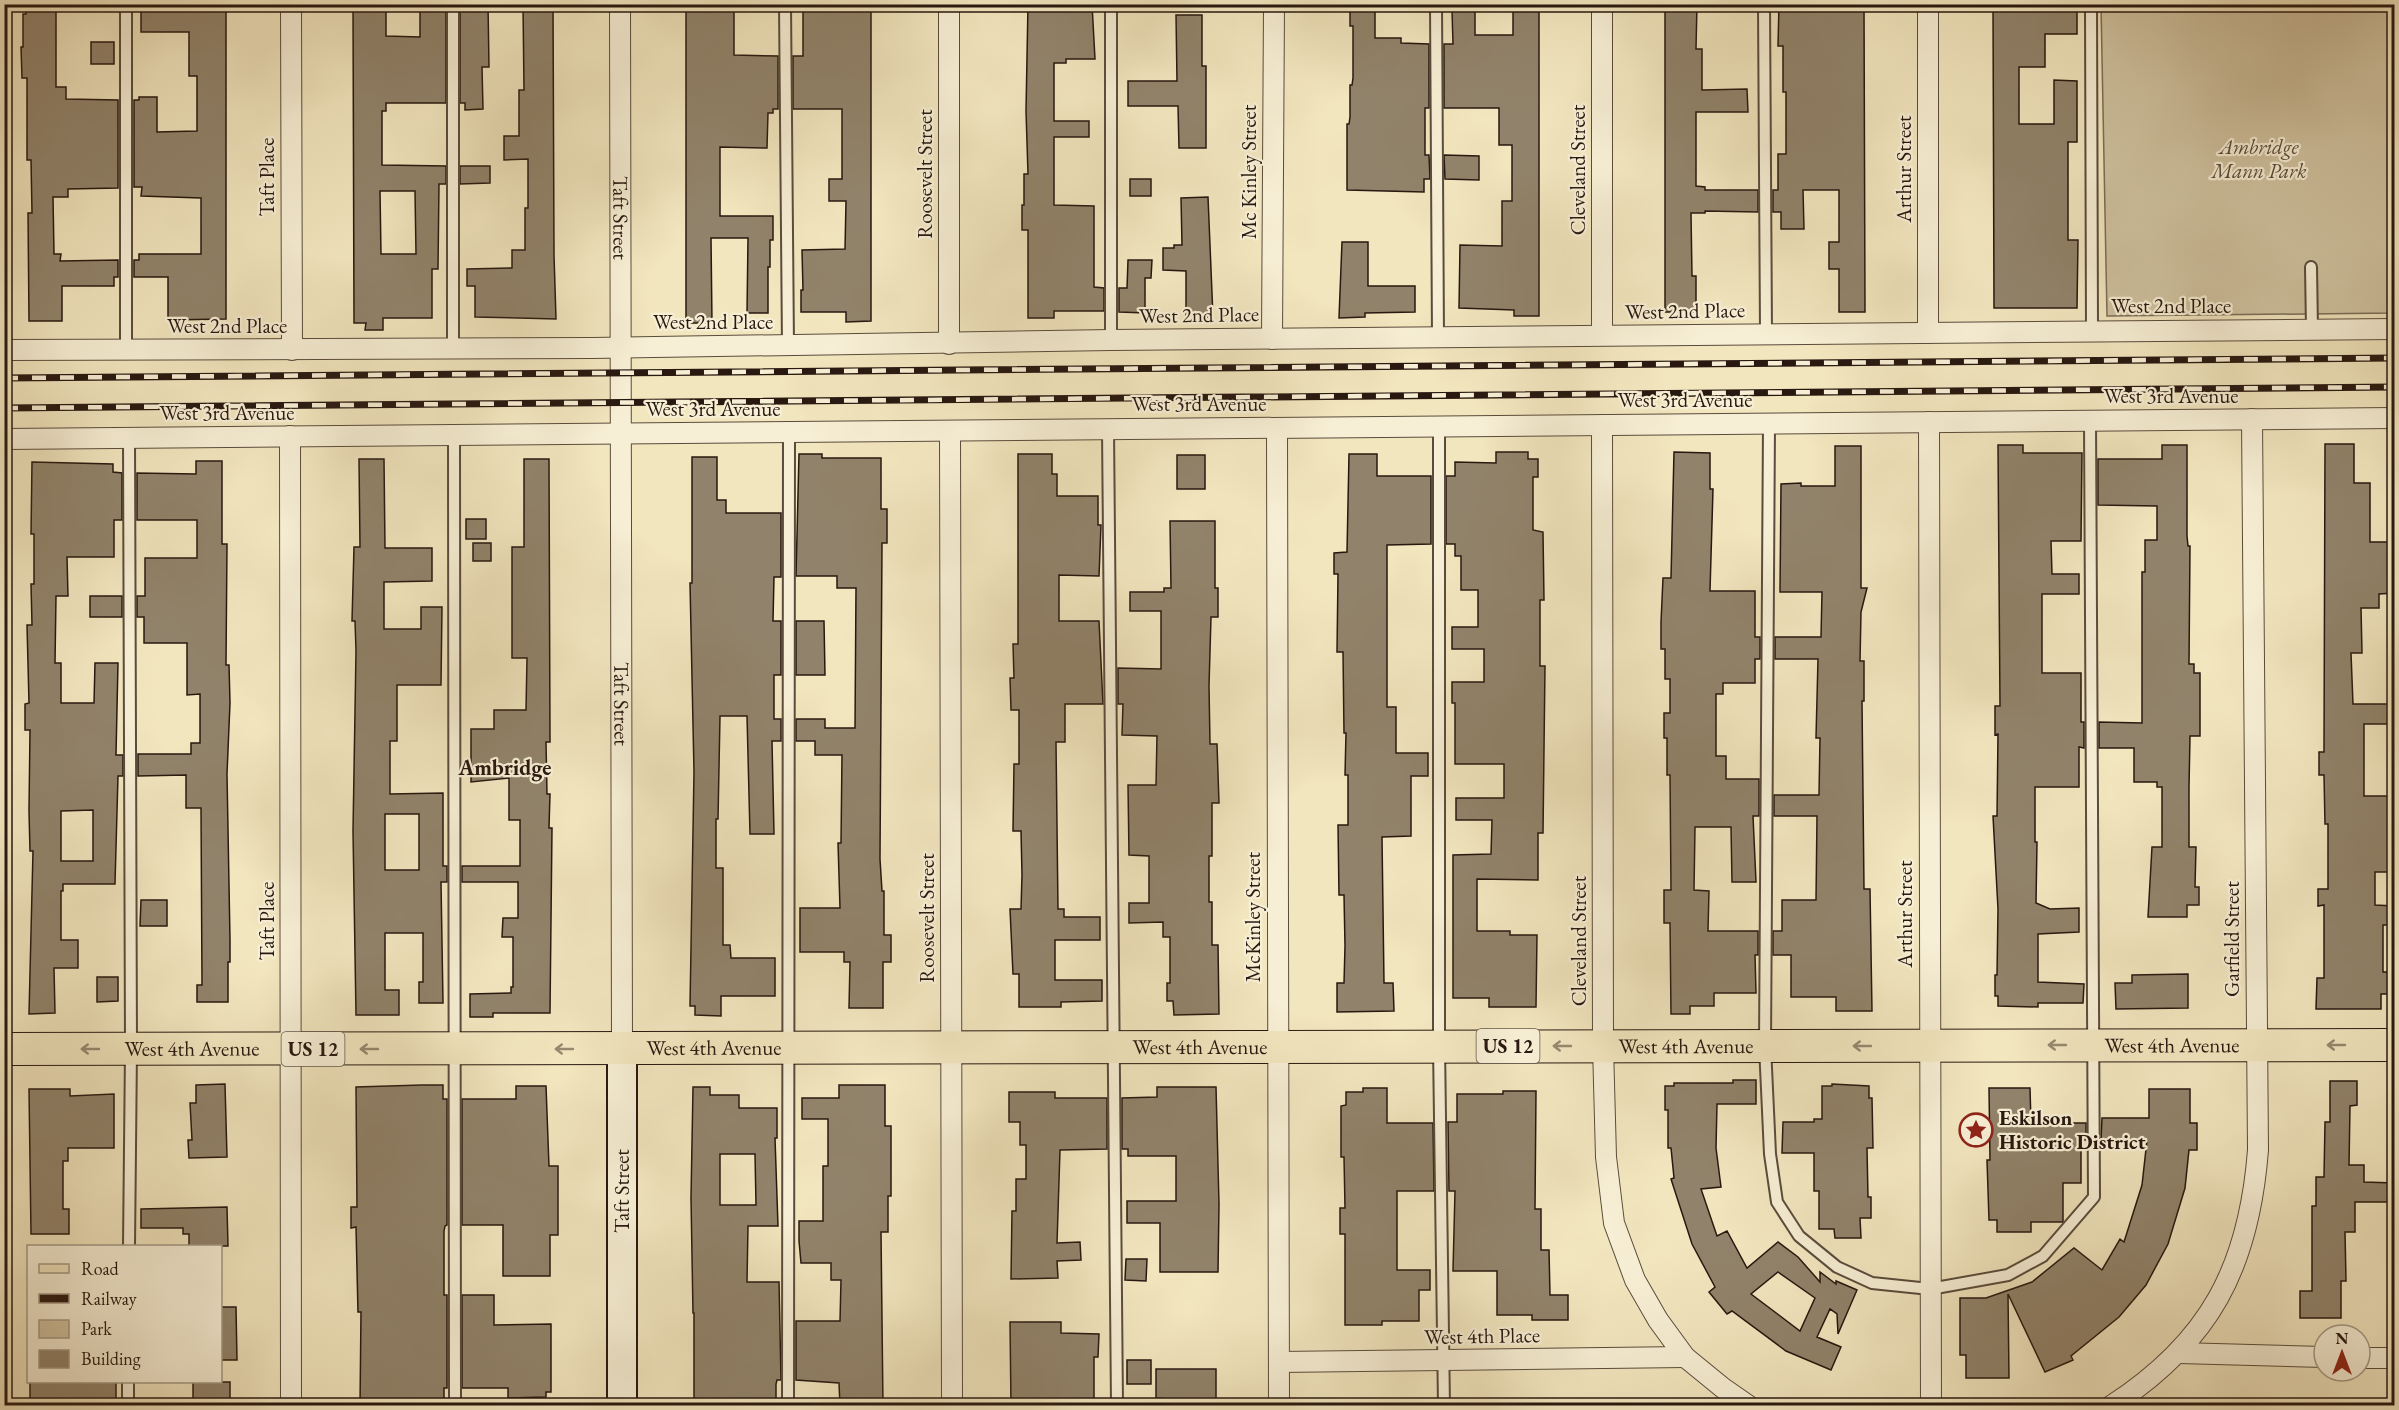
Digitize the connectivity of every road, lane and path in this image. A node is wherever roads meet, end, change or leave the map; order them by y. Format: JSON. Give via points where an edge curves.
{"nodes":[{"id":1,"x":126,"y":4,"type":"edge"},
{"id":2,"x":291,"y":4,"type":"edge"},
{"id":3,"x":453,"y":4,"type":"edge"},
{"id":4,"x":620,"y":4,"type":"edge"},
{"id":5,"x":785,"y":4,"type":"edge"},
{"id":6,"x":949,"y":4,"type":"edge"},
{"id":7,"x":1111,"y":4,"type":"edge"},
{"id":8,"x":1274,"y":4,"type":"edge"},
{"id":9,"x":1436,"y":4,"type":"edge"},
{"id":10,"x":1602,"y":4,"type":"edge"},
{"id":11,"x":1764,"y":4,"type":"edge"},
{"id":12,"x":1928,"y":4,"type":"edge"},
{"id":13,"x":2091,"y":4,"type":"edge"},
{"id":14,"x":2311,"y":267,"type":"dead end"},
{"id":15,"x":2312,"y":329,"type":"junction"},
{"id":16,"x":2394,"y":329,"type":"edge"},
{"id":17,"x":2092,"y":331,"type":"junction"},
{"id":18,"x":1928,"y":333,"type":"junction"},
{"id":19,"x":1766,"y":334,"type":"junction"},
{"id":20,"x":1602,"y":335,"type":"junction"},
{"id":21,"x":1438,"y":338,"type":"junction"},
{"id":22,"x":1272,"y":339,"type":"junction"},
{"id":23,"x":1111,"y":340,"type":"junction"},
{"id":24,"x":949,"y":344,"type":"junction"},
{"id":25,"x":788,"y":346,"type":"junction"},
{"id":26,"x":620,"y":347,"type":"junction"},
{"id":27,"x":453,"y":348,"type":"junction"},
{"id":28,"x":4,"y":350,"type":"edge"},
{"id":29,"x":292,"y":350,"type":"junction"},
{"id":30,"x":126,"y":351,"type":"junction"},
{"id":31,"x":2394,"y":418,"type":"edge"},
{"id":32,"x":2252,"y":419,"type":"junction"},
{"id":33,"x":2090,"y":421,"type":"junction"},
{"id":34,"x":1929,"y":422,"type":"junction"},
{"id":35,"x":1769,"y":424,"type":"junction"},
{"id":36,"x":1602,"y":425,"type":"junction"},
{"id":37,"x":1439,"y":426,"type":"junction"},
{"id":38,"x":1277,"y":428,"type":"junction"},
{"id":39,"x":1108,"y":429,"type":"junction"},
{"id":40,"x":950,"y":431,"type":"junction"},
{"id":41,"x":789,"y":432,"type":"junction"},
{"id":42,"x":620,"y":434,"type":"junction"},
{"id":43,"x":454,"y":435,"type":"junction"},
{"id":44,"x":290,"y":436,"type":"junction"},
{"id":45,"x":129,"y":437,"type":"junction"},
{"id":46,"x":4,"y":439,"type":"edge"},
{"id":47,"x":2257,"y":1044,"type":"junction"},
{"id":48,"x":1930,"y":1045,"type":"junction"},
{"id":49,"x":2095,"y":1045,"type":"junction"},
{"id":50,"x":2394,"y":1045,"type":"edge"},
{"id":51,"x":1278,"y":1046,"type":"junction"},
{"id":52,"x":1439,"y":1046,"type":"junction"},
{"id":53,"x":1603,"y":1046,"type":"junction"},
{"id":54,"x":1765,"y":1046,"type":"junction"},
{"id":55,"x":951,"y":1047,"type":"junction"},
{"id":56,"x":1114,"y":1047,"type":"junction"},
{"id":57,"x":455,"y":1048,"type":"junction"},
{"id":58,"x":788,"y":1048,"type":"junction"},
{"id":59,"x":4,"y":1049,"type":"edge"},
{"id":60,"x":131,"y":1049,"type":"junction"},
{"id":61,"x":622,"y":1049,"type":"junction"},
{"id":62,"x":291,"y":1050,"type":"junction"},
{"id":63,"x":129,"y":1245,"type":"edge"},
{"id":64,"x":1930,"y":1288,"type":"junction"},
{"id":65,"x":2179,"y":1353,"type":"junction"},
{"id":66,"x":1685,"y":1357,"type":"junction"},
{"id":67,"x":2312,"y":1357,"type":"edge"},
{"id":68,"x":2372,"y":1358,"type":"edge"},
{"id":69,"x":2394,"y":1359,"type":"edge"},
{"id":70,"x":1444,"y":1360,"type":"junction"},
{"id":71,"x":1279,"y":1362,"type":"junction"},
{"id":72,"x":128,"y":1383,"type":"edge"},
{"id":73,"x":128,"y":1406,"type":"edge"},
{"id":74,"x":291,"y":1406,"type":"edge"},
{"id":75,"x":455,"y":1406,"type":"edge"},
{"id":76,"x":622,"y":1406,"type":"edge"},
{"id":77,"x":788,"y":1406,"type":"edge"},
{"id":78,"x":952,"y":1406,"type":"edge"},
{"id":79,"x":1117,"y":1406,"type":"edge"},
{"id":80,"x":1279,"y":1406,"type":"edge"},
{"id":81,"x":1444,"y":1406,"type":"edge"},
{"id":82,"x":1749,"y":1406,"type":"edge"},
{"id":83,"x":1931,"y":1406,"type":"edge"},
{"id":84,"x":2111,"y":1406,"type":"edge"}],
"edges":[{"from":1,"to":30,"type":"lane"},
{"from":2,"to":29,"type":"street","name":"Taft Place"},
{"from":3,"to":27,"type":"lane"},
{"from":4,"to":26,"type":"street","name":"Taft Street"},
{"from":5,"to":25,"type":"lane"},
{"from":6,"to":24,"type":"street","name":"Roosevelt Street"},
{"from":7,"to":23,"type":"lane"},
{"from":8,"to":22,"type":"street","name":"Mc Kinley Street"},
{"from":9,"to":21,"type":"lane"},
{"from":10,"to":20,"type":"street","name":"Cleveland Street"},
{"from":11,"to":19,"type":"lane"},
{"from":12,"to":18,"type":"street","name":"Arthur Street"},
{"from":13,"to":17,"type":"lane"},
{"from":14,"to":15,"type":"lane"},
{"from":15,"to":16,"type":"street","name":"West 2nd Place"},
{"from":15,"to":17,"type":"street","name":"West 2nd Place"},
{"from":17,"to":18,"type":"street","name":"West 2nd Place"},
{"from":18,"to":19,"type":"street","name":"West 2nd Place"},
{"from":19,"to":20,"type":"street","name":"West 2nd Place"},
{"from":20,"to":21,"type":"street","name":"West 2nd Place"},
{"from":21,"to":22,"type":"street","name":"West 2nd Place"},
{"from":22,"to":23,"type":"street","name":"West 2nd Place"},
{"from":23,"to":24,"type":"street","name":"West 2nd Place"},
{"from":24,"to":25,"type":"street","name":"West 2nd Place"},
{"from":25,"to":26,"type":"street","name":"West 2nd Place"},
{"from":26,"to":27,"type":"street","name":"West 2nd Place"},
{"from":26,"to":42,"type":"street","name":"Taft Street"},
{"from":27,"to":29,"type":"street","name":"West 2nd Place"},
{"from":28,"to":30,"type":"street","name":"West 2nd Place"},
{"from":29,"to":30,"type":"street","name":"West 2nd Place"},
{"from":31,"to":32,"type":"street","name":"West 3rd Avenue"},
{"from":32,"to":33,"type":"street","name":"West 3rd Avenue"},
{"from":32,"to":47,"type":"street","name":"Garfield Street"},
{"from":33,"to":34,"type":"street","name":"West 3rd Avenue"},
{"from":33,"to":49,"type":"lane"},
{"from":34,"to":35,"type":"street","name":"West 3rd Avenue"},
{"from":34,"to":48,"type":"street","name":"Arthur Street"},
{"from":35,"to":36,"type":"street","name":"West 3rd Avenue"},
{"from":35,"to":54,"type":"lane"},
{"from":36,"to":37,"type":"street","name":"West 3rd Avenue"},
{"from":36,"to":53,"type":"street","name":"Cleveland Street"},
{"from":37,"to":38,"type":"street","name":"West 3rd Avenue"},
{"from":37,"to":52,"type":"lane"},
{"from":38,"to":39,"type":"street","name":"West 3rd Avenue"},
{"from":38,"to":51,"type":"street","name":"McKinley Street"},
{"from":39,"to":40,"type":"street","name":"West 3rd Avenue"},
{"from":39,"to":56,"type":"lane"},
{"from":40,"to":41,"type":"street","name":"West 3rd Avenue"},
{"from":40,"to":55,"type":"street","name":"Roosevelt Street"},
{"from":41,"to":42,"type":"street","name":"West 3rd Avenue"},
{"from":41,"to":58,"type":"lane"},
{"from":42,"to":43,"type":"street","name":"West 3rd Avenue"},
{"from":42,"to":61,"type":"street","name":"Taft Street"},
{"from":43,"to":44,"type":"street","name":"West 3rd Avenue"},
{"from":43,"to":57,"type":"lane"},
{"from":44,"to":45,"type":"street","name":"West 3rd Avenue"},
{"from":44,"to":62,"type":"street","name":"Taft Place"},
{"from":45,"to":46,"type":"street","name":"West 3rd Avenue"},
{"from":45,"to":60,"type":"lane"},
{"from":47,"to":49,"type":"main road","name":"West 4th Avenue","number":"US 12"},
{"from":50,"to":47,"type":"main road","name":"West 4th Avenue","number":"US 12","one_way":true},
{"from":47,"to":65,"type":"street","name":"Garfield Street","via":[[2256,1168],[2244,1238],[2214,1305]]},
{"from":49,"to":48,"type":"main road","name":"West 4th Avenue","number":"US 12","one_way":true},
{"from":48,"to":54,"type":"main road","name":"West 4th Avenue","number":"US 12","one_way":true},
{"from":48,"to":64,"type":"street","name":"Arthur Street"},
{"from":49,"to":64,"type":"lane","via":[[2094,1197],[2043,1256],[2008,1275]]},
{"from":51,"to":52,"type":"main road","name":"West 4th Avenue","number":"US 12"},
{"from":51,"to":56,"type":"main road","name":"West 4th Avenue","number":"US 12"},
{"from":51,"to":71,"type":"street","name":"McKinley Street"},
{"from":53,"to":52,"type":"main road","name":"West 4th Avenue","number":"US 12","one_way":true},
{"from":52,"to":70,"type":"lane"},
{"from":53,"to":54,"type":"main road","name":"West 4th Avenue","number":"US 12"},
{"from":53,"to":66,"type":"street","name":"Cleveland Street","via":[[1606,1157],[1614,1223],[1635,1280]]},
{"from":54,"to":64,"type":"lane","via":[[1770,1154],[1777,1202],[1799,1236],[1837,1267],[1872,1283]]},
{"from":55,"to":56,"type":"main road","name":"West 4th Avenue","number":"US 12"},
{"from":55,"to":58,"type":"main road","name":"West 4th Avenue","number":"US 12"},
{"from":55,"to":78,"type":"street","name":"Roosevelt Street"},
{"from":56,"to":79,"type":"lane"},
{"from":61,"to":57,"type":"main road","name":"West 4th Avenue","number":"US 12","one_way":true},
{"from":57,"to":62,"type":"main road","name":"West 4th Avenue","number":"US 12","one_way":true},
{"from":57,"to":75,"type":"lane"},
{"from":58,"to":61,"type":"main road","name":"West 4th Avenue","number":"US 12"},
{"from":58,"to":77,"type":"lane"},
{"from":60,"to":59,"type":"main road","name":"West 4th Avenue","number":"US 12","one_way":true},
{"from":60,"to":62,"type":"main road","name":"West 4th Avenue","number":"US 12"},
{"from":60,"to":63,"type":"lane"},
{"from":61,"to":76,"type":"street","name":"Taft Street"},
{"from":62,"to":74,"type":"street","name":"Taft Place"},
{"from":64,"to":83,"type":"street","name":"Arthur Street"},
{"from":65,"to":67,"type":"street"},
{"from":65,"to":84,"type":"street","name":"Garfield Street"},
{"from":66,"to":70,"type":"street","name":"West 4th Place"},
{"from":66,"to":82,"type":"street","name":"Cleveland Street"},
{"from":68,"to":69,"type":"street"},
{"from":70,"to":71,"type":"street","name":"West 4th Place"},
{"from":70,"to":81,"type":"lane"},
{"from":71,"to":80,"type":"street","name":"McKinley Street"},
{"from":72,"to":73,"type":"lane"}]}
